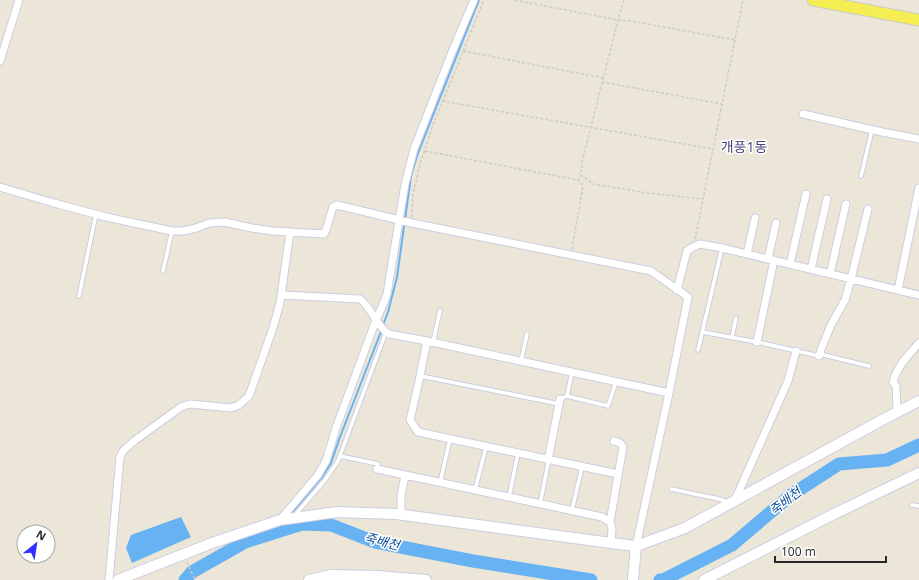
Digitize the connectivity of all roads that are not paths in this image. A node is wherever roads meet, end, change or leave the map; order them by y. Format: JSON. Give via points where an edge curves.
{"nodes":[{"id":1,"x":19,"y":0,"type":"edge"},
{"id":2,"x":474,"y":0,"type":"edge"},
{"id":3,"x":813,"y":0,"type":"edge"},
{"id":4,"x":919,"y":20,"type":"edge"},
{"id":5,"x":0,"y":61,"type":"edge"},
{"id":6,"x":803,"y":114,"type":"dead end"},
{"id":7,"x":872,"y":130,"type":"junction"},
{"id":8,"x":919,"y":139,"type":"edge"},
{"id":9,"x":861,"y":176,"type":"dead end"},
{"id":10,"x":0,"y":187,"type":"edge"},
{"id":11,"x":919,"y":188,"type":"edge"},
{"id":12,"x":806,"y":194,"type":"dead end"},
{"id":13,"x":827,"y":199,"type":"dead end"},
{"id":14,"x":846,"y":204,"type":"dead end"},
{"id":15,"x":868,"y":209,"type":"dead end"},
{"id":16,"x":96,"y":214,"type":"junction"},
{"id":17,"x":755,"y":218,"type":"dead end"},
{"id":18,"x":400,"y":219,"type":"junction"},
{"id":19,"x":776,"y":223,"type":"dead end"},
{"id":20,"x":172,"y":231,"type":"junction"},
{"id":21,"x":290,"y":232,"type":"junction"},
{"id":22,"x":722,"y":248,"type":"junction"},
{"id":23,"x":747,"y":254,"type":"junction"},
{"id":24,"x":771,"y":260,"type":"junction"},
{"id":25,"x":790,"y":264,"type":"junction"},
{"id":26,"x":811,"y":269,"type":"junction"},
{"id":27,"x":163,"y":271,"type":"dead end"},
{"id":28,"x":830,"y":274,"type":"junction"},
{"id":29,"x":852,"y":279,"type":"junction"},
{"id":30,"x":677,"y":290,"type":"junction"},
{"id":31,"x":898,"y":290,"type":"junction"},
{"id":32,"x":282,"y":295,"type":"junction"},
{"id":33,"x":919,"y":295,"type":"edge"},
{"id":34,"x":79,"y":296,"type":"dead end"},
{"id":35,"x":440,"y":311,"type":"dead end"},
{"id":36,"x":736,"y":318,"type":"dead end"},
{"id":37,"x":377,"y":321,"type":"junction"},
{"id":38,"x":386,"y":332,"type":"junction"},
{"id":39,"x":702,"y":332,"type":"junction"},
{"id":40,"x":527,"y":334,"type":"dead end"},
{"id":41,"x":732,"y":337,"type":"junction"},
{"id":42,"x":430,"y":341,"type":"junction"},
{"id":43,"x":757,"y":342,"type":"junction"},
{"id":44,"x":919,"y":343,"type":"edge"},
{"id":45,"x":698,"y":350,"type":"dead end"},
{"id":46,"x":796,"y":351,"type":"junction"},
{"id":47,"x":819,"y":355,"type":"junction"},
{"id":48,"x":521,"y":361,"type":"junction"},
{"id":49,"x":869,"y":366,"type":"dead end"},
{"id":50,"x":572,"y":372,"type":"junction"},
{"id":51,"x":420,"y":376,"type":"junction"},
{"id":52,"x":616,"y":382,"type":"junction"},
{"id":53,"x":669,"y":393,"type":"junction"},
{"id":54,"x":562,"y":400,"type":"junction"},
{"id":55,"x":919,"y":401,"type":"edge"},
{"id":56,"x":897,"y":412,"type":"junction"},
{"id":57,"x":450,"y":439,"type":"junction"},
{"id":58,"x":614,"y":441,"type":"dead end"},
{"id":59,"x":486,"y":447,"type":"junction"},
{"id":60,"x":518,"y":453,"type":"junction"},
{"id":61,"x":340,"y":456,"type":"junction"},
{"id":62,"x":548,"y":460,"type":"junction"},
{"id":63,"x":582,"y":467,"type":"junction"},
{"id":64,"x":377,"y":470,"type":"joint"},
{"id":65,"x":919,"y":473,"type":"edge"},
{"id":66,"x":618,"y":474,"type":"junction"},
{"id":67,"x":406,"y":476,"type":"junction"},
{"id":68,"x":440,"y":483,"type":"junction"},
{"id":69,"x":671,"y":488,"type":"dead end"},
{"id":70,"x":475,"y":490,"type":"junction"},
{"id":71,"x":509,"y":497,"type":"junction"},
{"id":72,"x":733,"y":502,"type":"junction"},
{"id":73,"x":540,"y":504,"type":"junction"},
{"id":74,"x":912,"y":505,"type":"dead end"},
{"id":75,"x":919,"y":506,"type":"edge"},
{"id":76,"x":572,"y":510,"type":"junction"},
{"id":77,"x":401,"y":515,"type":"junction"},
{"id":78,"x":292,"y":518,"type":"junction"},
{"id":79,"x":280,"y":520,"type":"junction"},
{"id":80,"x":610,"y":522,"type":"junction"},
{"id":81,"x":611,"y":543,"type":"junction"},
{"id":82,"x":636,"y":546,"type":"junction"},
{"id":83,"x":109,"y":580,"type":"edge"},
{"id":84,"x":118,"y":580,"type":"edge"},
{"id":85,"x":309,"y":580,"type":"edge"},
{"id":86,"x":426,"y":580,"type":"edge"},
{"id":87,"x":633,"y":580,"type":"edge"},
{"id":88,"x":704,"y":580,"type":"edge"}],
"edges":[{"from":1,"to":5,"type":"street"},
{"from":2,"to":18,"type":"street","via":[[414,149]]},
{"from":3,"to":4,"type":"main road"},
{"from":6,"to":7,"type":"street"},
{"from":7,"to":8,"type":"street"},
{"from":7,"to":9,"type":"lane"},
{"from":10,"to":16,"type":"street"},
{"from":11,"to":31,"type":"street"},
{"from":12,"to":25,"type":"street"},
{"from":13,"to":26,"type":"street"},
{"from":14,"to":28,"type":"street"},
{"from":15,"to":29,"type":"street"},
{"from":16,"to":20,"type":"street"},
{"from":16,"to":34,"type":"lane"},
{"from":17,"to":23,"type":"street"},
{"from":18,"to":21,"type":"street","via":[[337,206],[333,207],[324,234]]},
{"from":18,"to":30,"type":"street","via":[[651,271]]},
{"from":18,"to":37,"type":"street","via":[[387,294]]},
{"from":19,"to":24,"type":"street"},
{"from":20,"to":21,"type":"street","via":[[224,222]]},
{"from":20,"to":27,"type":"lane"},
{"from":21,"to":32,"type":"street"},
{"from":22,"to":23,"type":"street"},
{"from":22,"to":30,"type":"street","via":[[700,244],[687,252]]},
{"from":22,"to":39,"type":"lane"},
{"from":23,"to":24,"type":"street"},
{"from":24,"to":25,"type":"street"},
{"from":24,"to":43,"type":"street"},
{"from":25,"to":26,"type":"street"},
{"from":26,"to":28,"type":"street"},
{"from":28,"to":29,"type":"street"},
{"from":29,"to":31,"type":"street"},
{"from":29,"to":47,"type":"street"},
{"from":30,"to":53,"type":"street","via":[[688,297]]},
{"from":31,"to":33,"type":"street"},
{"from":32,"to":37,"type":"street","via":[[360,299]]},
{"from":32,"to":83,"type":"street","via":[[249,396],[231,408],[190,404],[181,407],[123,451],[120,457]]},
{"from":35,"to":42,"type":"lane"},
{"from":36,"to":41,"type":"lane"},
{"from":37,"to":38,"type":"street"},
{"from":37,"to":79,"type":"street","via":[[326,461],[318,475]]},
{"from":38,"to":42,"type":"street"},
{"from":38,"to":61,"type":"lane"},
{"from":39,"to":41,"type":"lane"},
{"from":39,"to":45,"type":"lane"},
{"from":40,"to":48,"type":"lane"},
{"from":41,"to":43,"type":"lane"},
{"from":42,"to":48,"type":"street"},
{"from":42,"to":51,"type":"street"},
{"from":43,"to":46,"type":"lane"},
{"from":44,"to":56,"type":"street","via":[[899,367],[893,382],[896,386]]},
{"from":46,"to":47,"type":"lane"},
{"from":46,"to":72,"type":"street","via":[[788,381]]},
{"from":47,"to":49,"type":"lane"},
{"from":48,"to":50,"type":"street"},
{"from":50,"to":52,"type":"street"},
{"from":50,"to":54,"type":"lane"},
{"from":51,"to":54,"type":"lane"},
{"from":51,"to":57,"type":"street","via":[[410,420],[418,432]]},
{"from":52,"to":53,"type":"street"},
{"from":52,"to":54,"type":"lane","via":[[608,406]]},
{"from":53,"to":82,"type":"street"},
{"from":54,"to":62,"type":"street"},
{"from":55,"to":56,"type":"street"},
{"from":56,"to":72,"type":"street"},
{"from":57,"to":59,"type":"street"},
{"from":57,"to":68,"type":"lane"},
{"from":58,"to":66,"type":"street","via":[[623,447]]},
{"from":59,"to":60,"type":"street"},
{"from":59,"to":70,"type":"lane"},
{"from":60,"to":62,"type":"street"},
{"from":60,"to":71,"type":"lane"},
{"from":61,"to":64,"type":"lane","via":[[378,464]]},
{"from":61,"to":78,"type":"lane","via":[[325,480]]},
{"from":62,"to":63,"type":"street"},
{"from":62,"to":73,"type":"lane"},
{"from":63,"to":66,"type":"street"},
{"from":63,"to":76,"type":"lane"},
{"from":64,"to":67,"type":"street"},
{"from":65,"to":88,"type":"street"},
{"from":66,"to":80,"type":"street"},
{"from":67,"to":68,"type":"street"},
{"from":67,"to":77,"type":"street","via":[[401,495]]},
{"from":68,"to":70,"type":"street"},
{"from":69,"to":72,"type":"lane"},
{"from":70,"to":71,"type":"street"},
{"from":71,"to":73,"type":"street"},
{"from":72,"to":82,"type":"street","via":[[685,528]]},
{"from":73,"to":76,"type":"street"},
{"from":74,"to":75,"type":"lane"},
{"from":76,"to":80,"type":"street","via":[[602,517]]},
{"from":77,"to":78,"type":"street","via":[[337,512]]},
{"from":77,"to":81,"type":"street"},
{"from":78,"to":79,"type":"street"},
{"from":79,"to":84,"type":"street","via":[[212,543]]},
{"from":80,"to":81,"type":"street"},
{"from":81,"to":82,"type":"street"},
{"from":82,"to":87,"type":"street"},
{"from":85,"to":86,"type":"street","via":[[331,575]]}]}
